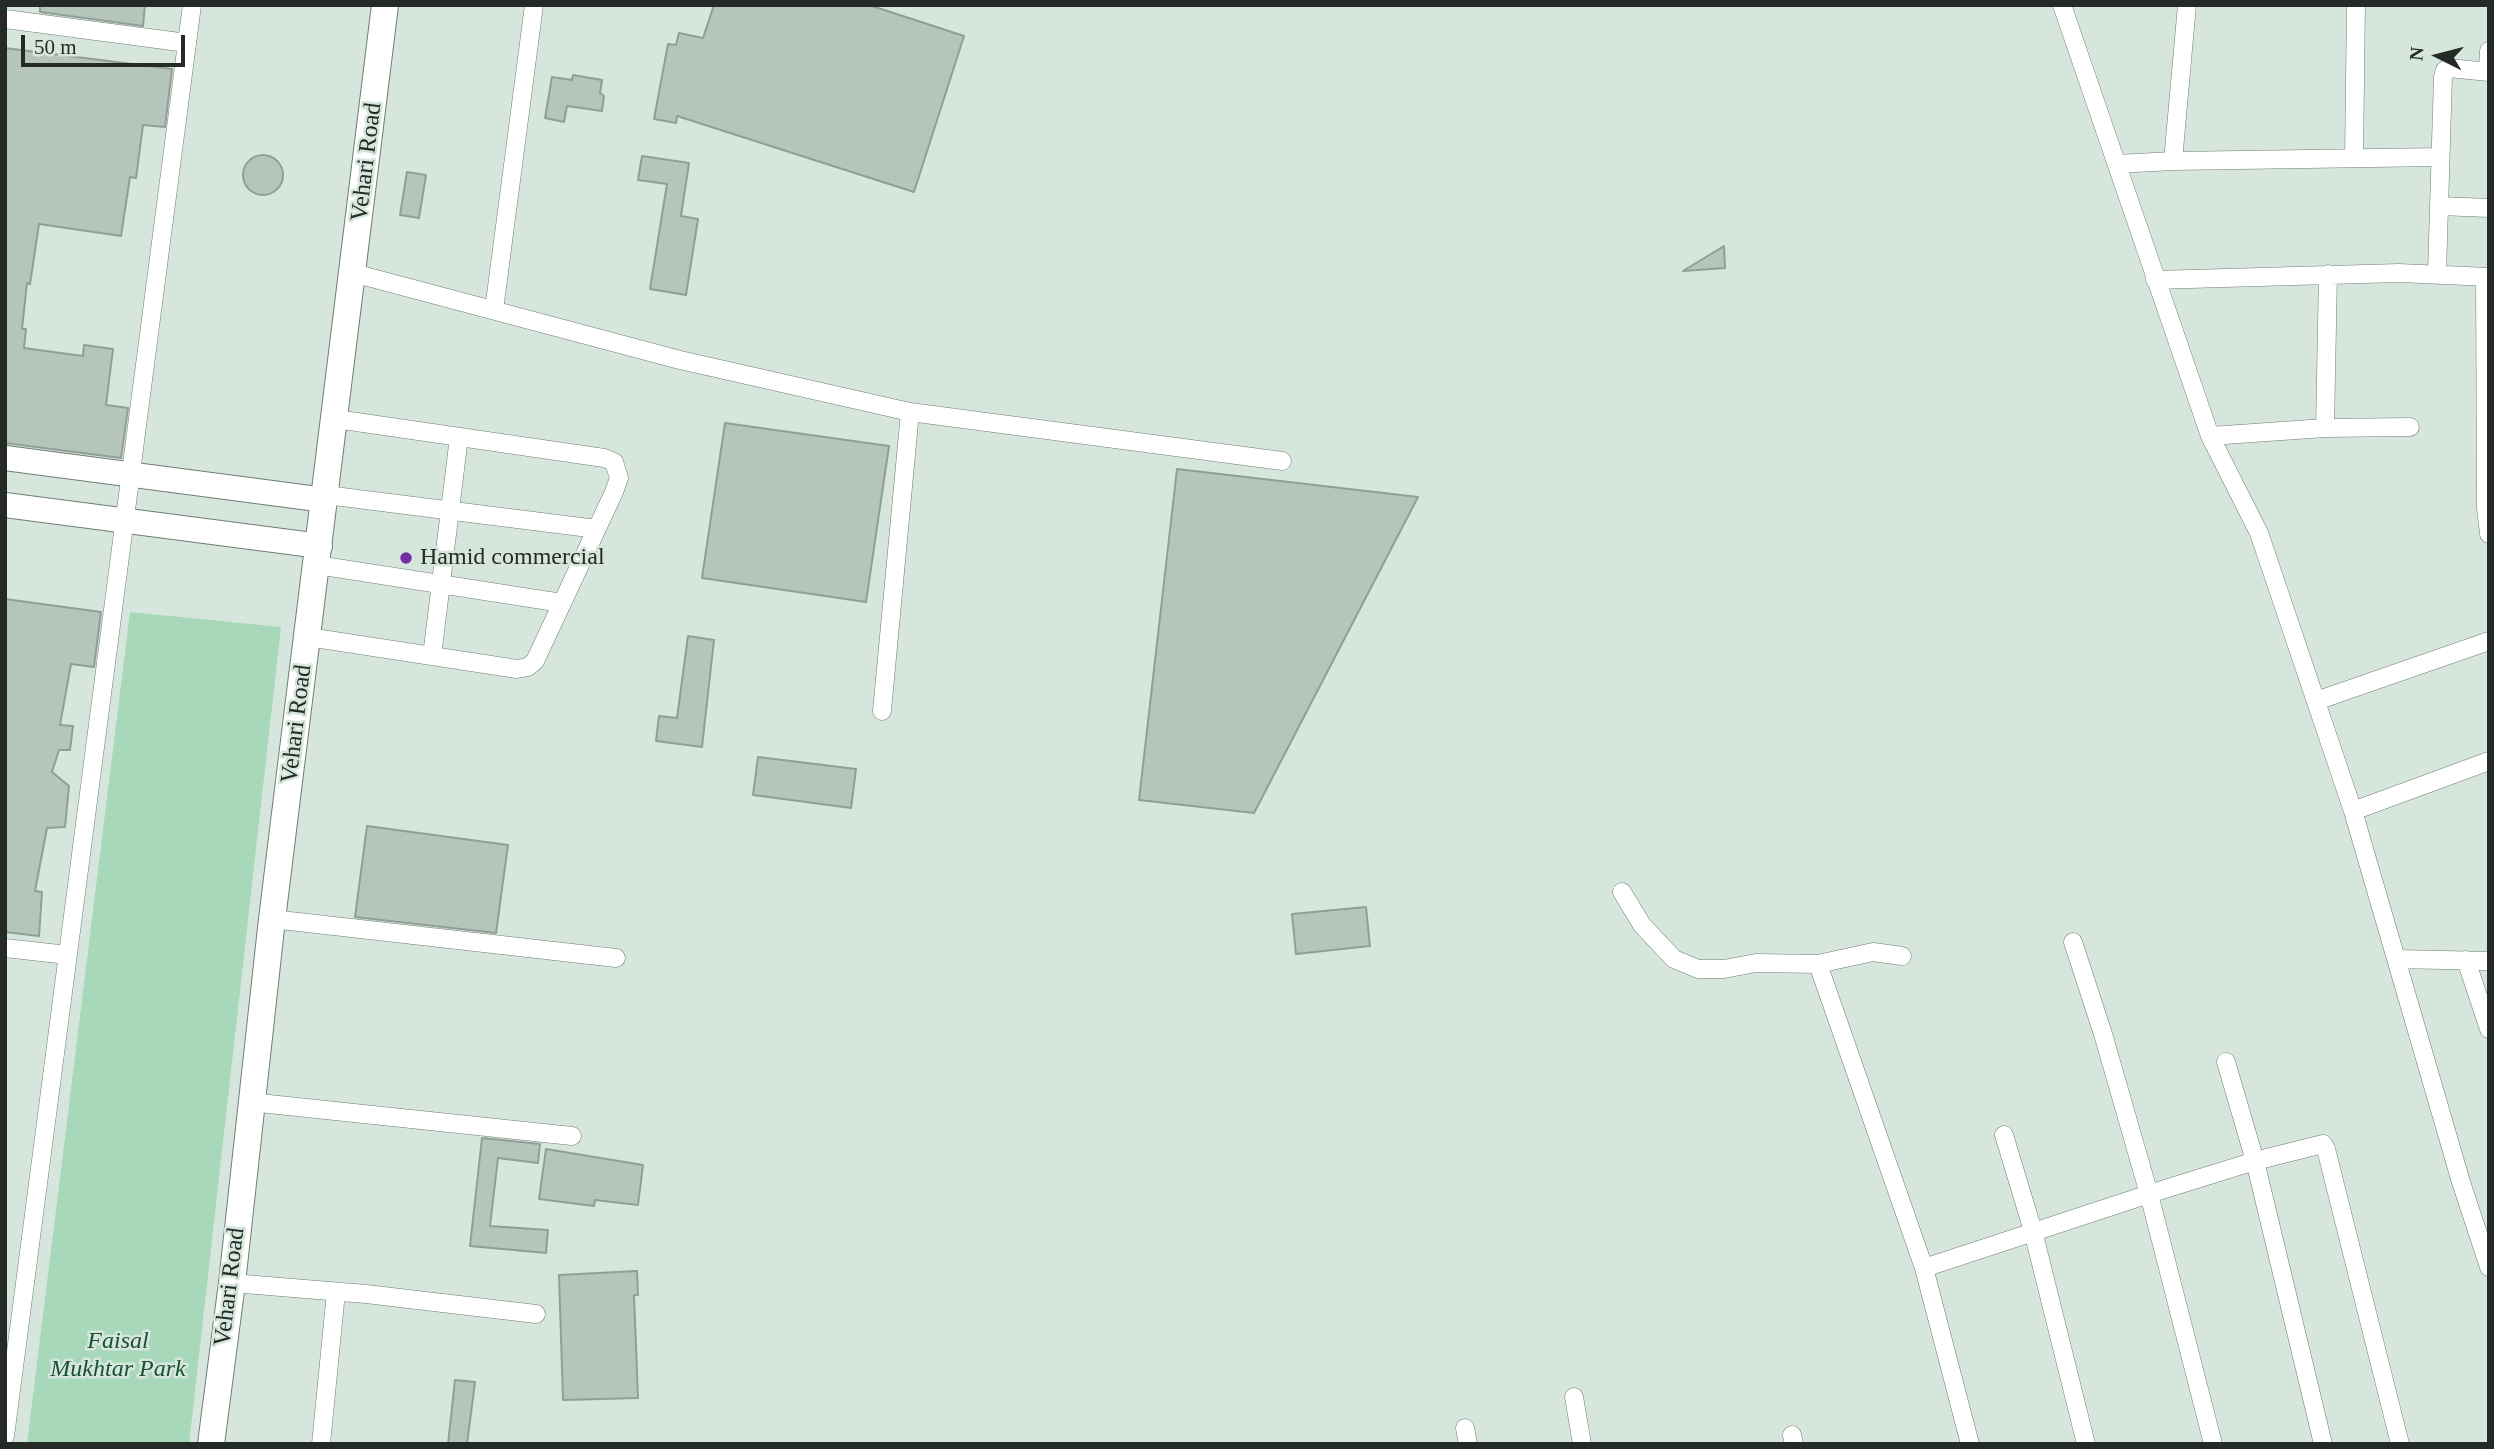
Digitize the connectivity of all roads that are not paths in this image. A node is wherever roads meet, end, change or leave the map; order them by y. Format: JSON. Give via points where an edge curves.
{"nodes":[{"id":1,"x":192,"y":5,"type":"edge"},
{"id":2,"x":385,"y":5,"type":"edge"},
{"id":3,"x":534,"y":5,"type":"edge"},
{"id":4,"x":2062,"y":5,"type":"edge"},
{"id":5,"x":2187,"y":5,"type":"edge"},
{"id":6,"x":2356,"y":5,"type":"edge"},
{"id":7,"x":5,"y":19,"type":"edge"},
{"id":8,"x":187,"y":43,"type":"junction"},
{"id":9,"x":2489,"y":51,"type":"edge"},
{"id":10,"x":2488,"y":72,"type":"edge"},
{"id":11,"x":2354,"y":157,"type":"junction"},
{"id":12,"x":2440,"y":157,"type":"junction"},
{"id":13,"x":2174,"y":161,"type":"junction"},
{"id":14,"x":2117,"y":164,"type":"junction"},
{"id":15,"x":2439,"y":205,"type":"junction"},
{"id":16,"x":2489,"y":208,"type":"edge"},
{"id":17,"x":353,"y":273,"type":"junction"},
{"id":18,"x":2328,"y":274,"type":"junction"},
{"id":19,"x":2437,"y":274,"type":"junction"},
{"id":20,"x":2487,"y":277,"type":"edge"},
{"id":21,"x":2155,"y":280,"type":"junction"},
{"id":22,"x":494,"y":310,"type":"junction"},
{"id":23,"x":910,"y":412,"type":"junction"},
{"id":24,"x":335,"y":419,"type":"junction"},
{"id":25,"x":2410,"y":427,"type":"dead end"},
{"id":26,"x":2325,"y":428,"type":"junction"},
{"id":27,"x":2210,"y":436,"type":"junction"},
{"id":28,"x":459,"y":437,"type":"junction"},
{"id":29,"x":5,"y":458,"type":"edge"},
{"id":30,"x":1282,"y":461,"type":"dead end"},
{"id":31,"x":132,"y":475,"type":"junction"},
{"id":32,"x":326,"y":497,"type":"junction"},
{"id":33,"x":5,"y":505,"type":"edge"},
{"id":34,"x":450,"y":510,"type":"junction"},
{"id":35,"x":126,"y":521,"type":"junction"},
{"id":36,"x":597,"y":529,"type":"junction"},
{"id":37,"x":2489,"y":534,"type":"edge"},
{"id":38,"x":318,"y":555,"type":"junction"},
{"id":39,"x":441,"y":584,"type":"junction"},
{"id":40,"x":562,"y":603,"type":"junction"},
{"id":41,"x":308,"y":637,"type":"junction"},
{"id":42,"x":2489,"y":641,"type":"edge"},
{"id":43,"x":432,"y":656,"type":"junction"},
{"id":44,"x":2316,"y":701,"type":"junction"},
{"id":45,"x":883,"y":711,"type":"dead end"},
{"id":46,"x":2489,"y":761,"type":"edge"},
{"id":47,"x":2353,"y":811,"type":"junction"},
{"id":48,"x":1622,"y":892,"type":"dead end"},
{"id":49,"x":272,"y":919,"type":"junction"},
{"id":50,"x":2073,"y":942,"type":"dead end"},
{"id":51,"x":5,"y":948,"type":"edge"},
{"id":52,"x":68,"y":956,"type":"junction"},
{"id":53,"x":1902,"y":956,"type":"dead end"},
{"id":54,"x":616,"y":958,"type":"dead end"},
{"id":55,"x":2396,"y":959,"type":"junction"},
{"id":56,"x":2466,"y":960,"type":"junction"},
{"id":57,"x":2489,"y":961,"type":"edge"},
{"id":58,"x":1818,"y":964,"type":"junction"},
{"id":59,"x":2489,"y":1029,"type":"edge"},
{"id":60,"x":2227,"y":1062,"type":"dead end"},
{"id":61,"x":250,"y":1102,"type":"junction"},
{"id":62,"x":2004,"y":1135,"type":"dead end"},
{"id":63,"x":572,"y":1136,"type":"dead end"},
{"id":64,"x":2255,"y":1161,"type":"junction"},
{"id":65,"x":2149,"y":1194,"type":"junction"},
{"id":66,"x":2033,"y":1231,"type":"junction"},
{"id":67,"x":2489,"y":1267,"type":"edge"},
{"id":68,"x":1924,"y":1268,"type":"junction"},
{"id":69,"x":232,"y":1283,"type":"junction"},
{"id":70,"x":337,"y":1292,"type":"junction"},
{"id":71,"x":537,"y":1314,"type":"dead end"},
{"id":72,"x":8,"y":1392,"type":"edge"},
{"id":73,"x":1574,"y":1397,"type":"dead end"},
{"id":74,"x":5,"y":1436,"type":"edge"},
{"id":75,"x":211,"y":1444,"type":"edge"},
{"id":76,"x":321,"y":1444,"type":"edge"},
{"id":77,"x":1582,"y":1444,"type":"edge"},
{"id":78,"x":1970,"y":1444,"type":"edge"},
{"id":79,"x":2086,"y":1444,"type":"edge"},
{"id":80,"x":2213,"y":1444,"type":"edge"},
{"id":81,"x":2323,"y":1444,"type":"edge"},
{"id":82,"x":2400,"y":1444,"type":"edge"}],
"edges":[{"from":1,"to":8,"type":"street"},
{"from":2,"to":17,"type":"main road","name":"Vehari Road"},
{"from":3,"to":22,"type":"street"},
{"from":4,"to":14,"type":"street"},
{"from":5,"to":13,"type":"street"},
{"from":6,"to":11,"type":"street"},
{"from":7,"to":8,"type":"street"},
{"from":8,"to":31,"type":"street"},
{"from":9,"to":10,"type":"street"},
{"from":10,"to":12,"type":"street","via":[[2456,67],[2445,71]]},
{"from":11,"to":12,"type":"street"},
{"from":11,"to":13,"type":"street"},
{"from":12,"to":15,"type":"street"},
{"from":13,"to":14,"type":"street"},
{"from":14,"to":21,"type":"street"},
{"from":15,"to":16,"type":"street"},
{"from":15,"to":19,"type":"street"},
{"from":17,"to":22,"type":"street"},
{"from":17,"to":24,"type":"main road","name":"Vehari Road"},
{"from":18,"to":19,"type":"street"},
{"from":18,"to":21,"type":"street"},
{"from":18,"to":26,"type":"street"},
{"from":19,"to":20,"type":"street"},
{"from":20,"to":37,"type":"street"},
{"from":21,"to":27,"type":"street"},
{"from":22,"to":23,"type":"street","via":[[680,360]]},
{"from":23,"to":30,"type":"street"},
{"from":23,"to":45,"type":"street"},
{"from":24,"to":28,"type":"street"},
{"from":24,"to":32,"type":"main road","name":"Vehari Road"},
{"from":25,"to":26,"type":"street"},
{"from":26,"to":27,"type":"street"},
{"from":27,"to":44,"type":"street","via":[[2259,533]]},
{"from":28,"to":34,"type":"street"},
{"from":28,"to":36,"type":"street","via":[[614,462],[618,478]]},
{"from":29,"to":31,"type":"street"},
{"from":31,"to":32,"type":"street"},
{"from":31,"to":35,"type":"street"},
{"from":32,"to":34,"type":"street"},
{"from":32,"to":38,"type":"main road","name":"Vehari Road"},
{"from":33,"to":35,"type":"street"},
{"from":34,"to":36,"type":"street"},
{"from":34,"to":39,"type":"street"},
{"from":35,"to":38,"type":"street"},
{"from":35,"to":52,"type":"street"},
{"from":36,"to":40,"type":"street"},
{"from":38,"to":39,"type":"street"},
{"from":38,"to":41,"type":"main road","name":"Vehari Road"},
{"from":39,"to":40,"type":"street"},
{"from":39,"to":43,"type":"street"},
{"from":40,"to":43,"type":"street","via":[[536,661],[528,667]]},
{"from":41,"to":43,"type":"street"},
{"from":41,"to":49,"type":"main road","name":"Vehari Road"},
{"from":42,"to":44,"type":"street"},
{"from":44,"to":47,"type":"street"},
{"from":46,"to":47,"type":"street"},
{"from":47,"to":55,"type":"street"},
{"from":48,"to":58,"type":"street","via":[[1642,925],[1674,959],[1699,969],[1756,963]]},
{"from":49,"to":54,"type":"street"},
{"from":49,"to":61,"type":"main road","name":"Vehari Road"},
{"from":50,"to":65,"type":"street"},
{"from":51,"to":52,"type":"street"},
{"from":52,"to":72,"type":"street"},
{"from":53,"to":58,"type":"street","via":[[1872,952]]},
{"from":55,"to":56,"type":"street"},
{"from":55,"to":67,"type":"street"},
{"from":56,"to":57,"type":"street"},
{"from":56,"to":59,"type":"street"},
{"from":58,"to":68,"type":"street"},
{"from":60,"to":64,"type":"street"},
{"from":61,"to":63,"type":"street"},
{"from":61,"to":69,"type":"main road","name":"Vehari Road"},
{"from":62,"to":66,"type":"street"},
{"from":64,"to":65,"type":"street"},
{"from":64,"to":81,"type":"street"},
{"from":64,"to":82,"type":"street","via":[[2318,1144],[2326,1149]]},
{"from":65,"to":66,"type":"street"},
{"from":65,"to":80,"type":"street"},
{"from":66,"to":68,"type":"street"},
{"from":66,"to":79,"type":"street"},
{"from":68,"to":78,"type":"street"},
{"from":69,"to":70,"type":"street"},
{"from":69,"to":75,"type":"main road","name":"Vehari Road"},
{"from":70,"to":71,"type":"street"},
{"from":70,"to":76,"type":"street"},
{"from":72,"to":74,"type":"street"},
{"from":73,"to":77,"type":"street"}]}
